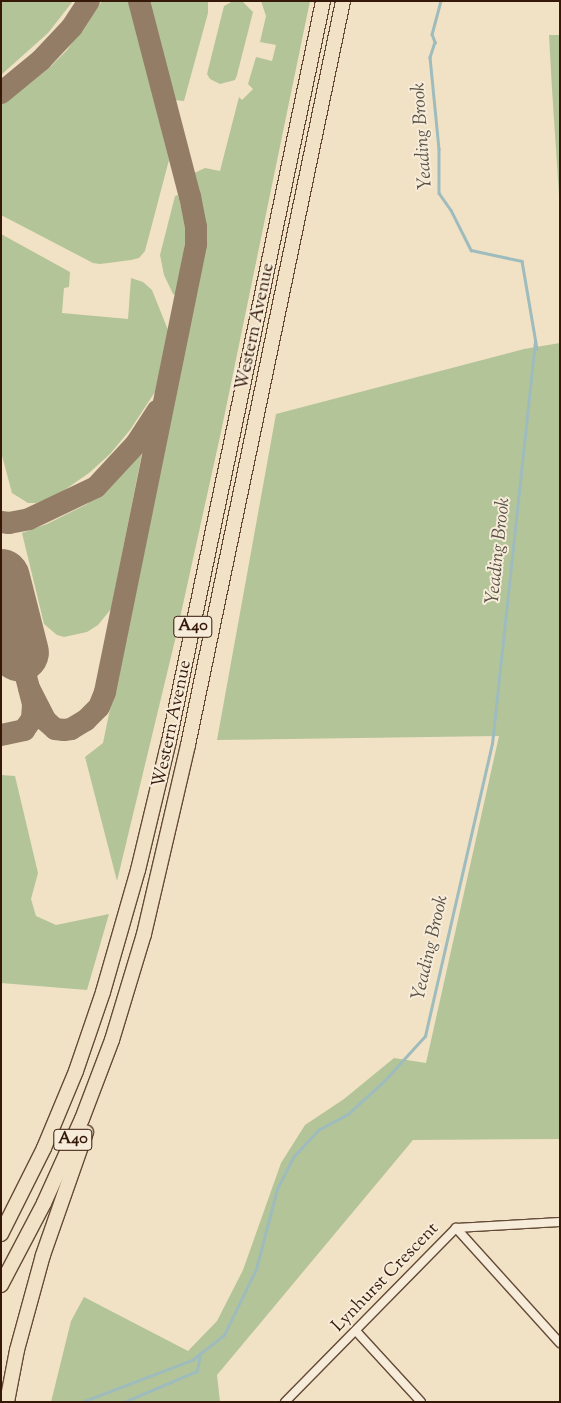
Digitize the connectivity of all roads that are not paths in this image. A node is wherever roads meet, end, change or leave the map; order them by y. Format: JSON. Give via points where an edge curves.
{"nodes":[{"id":1,"x":323,"y":1,"type":"edge"},
{"id":2,"x":343,"y":1,"type":"edge"},
{"id":3,"x":129,"y":987,"type":"junction"},
{"id":4,"x":560,"y":1222,"type":"edge"},
{"id":5,"x":456,"y":1228,"type":"junction"},
{"id":6,"x":1,"y":1234,"type":"edge"},
{"id":7,"x":1,"y":1286,"type":"edge"},
{"id":8,"x":356,"y":1331,"type":"junction"},
{"id":9,"x":560,"y":1343,"type":"edge"},
{"id":10,"x":7,"y":1402,"type":"edge"},
{"id":11,"x":285,"y":1402,"type":"edge"},
{"id":12,"x":421,"y":1402,"type":"edge"}],
"edges":[{"from":1,"to":6,"type":"highway","name":"Western Avenue","number":"A40","via":[[169,741],[138,870],[103,992],[76,1070],[44,1148]]},
{"from":2,"to":3,"type":"highway","name":"Western Avenue","number":"A40","via":[[188,745],[158,880]]},
{"from":3,"to":7,"type":"highway","name":"Western Avenue","number":"A40","via":[[98,1079],[72,1142]]},
{"from":3,"to":10,"type":"highway","via":[[107,1073],[43,1255],[17,1350]]},
{"from":4,"to":5,"type":"street","name":"Lynhurst Crescent"},
{"from":5,"to":8,"type":"street","name":"Lynhurst Crescent"},
{"from":5,"to":9,"type":"street"},
{"from":8,"to":11,"type":"street","name":"Lynhurst Crescent"},
{"from":8,"to":12,"type":"street"}]}
